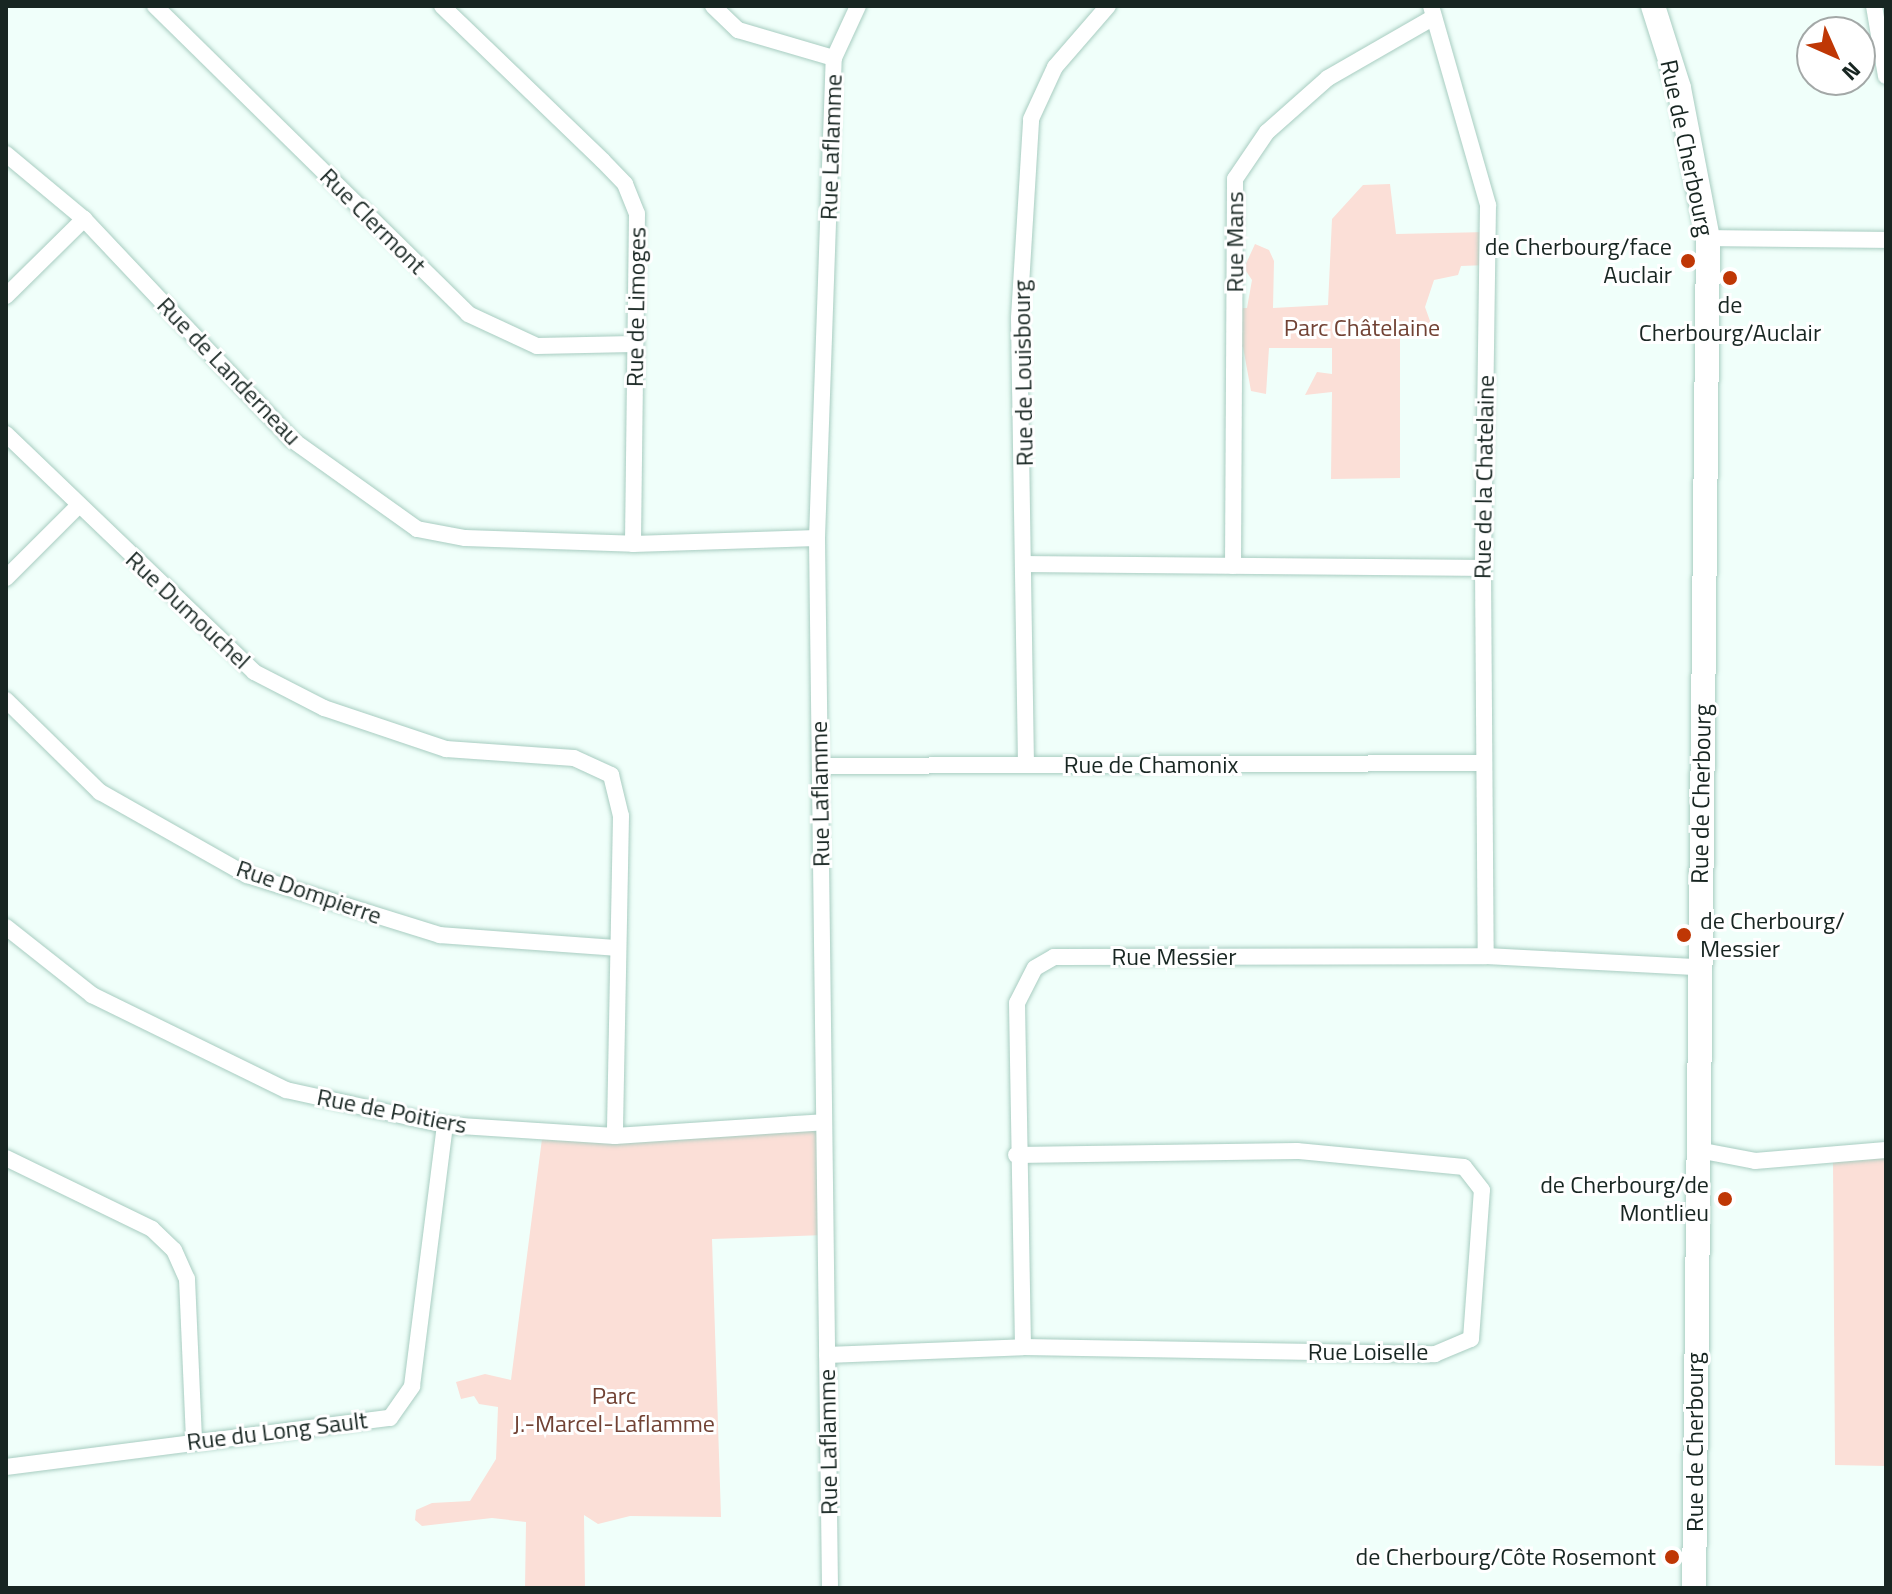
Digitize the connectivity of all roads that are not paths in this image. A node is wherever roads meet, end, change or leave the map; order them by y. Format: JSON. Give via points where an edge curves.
{"nodes":[{"id":1,"x":155,"y":6,"type":"edge"},
{"id":2,"x":442,"y":6,"type":"edge"},
{"id":3,"x":713,"y":6,"type":"edge"},
{"id":4,"x":858,"y":6,"type":"edge"},
{"id":5,"x":1108,"y":6,"type":"edge"},
{"id":6,"x":1653,"y":6,"type":"edge"},
{"id":7,"x":1874,"y":6,"type":"edge"},
{"id":8,"x":1432,"y":12,"type":"edge"},
{"id":9,"x":834,"y":58,"type":"junction"},
{"id":10,"x":1886,"y":76,"type":"edge"},
{"id":11,"x":6,"y":154,"type":"edge"},
{"id":12,"x":84,"y":219,"type":"junction"},
{"id":13,"x":1708,"y":238,"type":"junction"},
{"id":14,"x":1886,"y":240,"type":"edge"},
{"id":15,"x":6,"y":296,"type":"edge"},
{"id":16,"x":634,"y":344,"type":"junction"},
{"id":17,"x":6,"y":434,"type":"edge"},
{"id":18,"x":77,"y":507,"type":"junction"},
{"id":19,"x":817,"y":538,"type":"junction"},
{"id":20,"x":633,"y":544,"type":"junction"},
{"id":21,"x":1027,"y":564,"type":"junction"},
{"id":22,"x":1233,"y":566,"type":"junction"},
{"id":23,"x":1483,"y":568,"type":"junction"},
{"id":24,"x":6,"y":578,"type":"edge"},
{"id":25,"x":6,"y":700,"type":"edge"},
{"id":26,"x":1482,"y":763,"type":"junction"},
{"id":27,"x":1026,"y":765,"type":"junction"},
{"id":28,"x":820,"y":766,"type":"junction"},
{"id":29,"x":6,"y":927,"type":"edge"},
{"id":30,"x":618,"y":948,"type":"junction"},
{"id":31,"x":1486,"y":956,"type":"junction"},
{"id":32,"x":1699,"y":967,"type":"junction"},
{"id":33,"x":824,"y":1122,"type":"junction"},
{"id":34,"x":445,"y":1125,"type":"junction"},
{"id":35,"x":615,"y":1136,"type":"junction"},
{"id":36,"x":1698,"y":1150,"type":"junction"},
{"id":37,"x":1886,"y":1150,"type":"edge"},
{"id":38,"x":1016,"y":1155,"type":"junction"},
{"id":39,"x":6,"y":1158,"type":"edge"},
{"id":40,"x":1023,"y":1347,"type":"junction"},
{"id":41,"x":827,"y":1355,"type":"junction"},
{"id":42,"x":194,"y":1440,"type":"junction"},
{"id":43,"x":6,"y":1467,"type":"edge"},
{"id":44,"x":830,"y":1588,"type":"edge"},
{"id":45,"x":1694,"y":1588,"type":"edge"}],
"edges":[{"from":1,"to":16,"type":"street","name":"Rue Clermont","via":[[468,314],[537,346]]},
{"from":2,"to":16,"type":"street","name":"Rue de Limoges","via":[[625,184],[637,214]]},
{"from":3,"to":9,"type":"street","via":[[738,30]]},
{"from":4,"to":9,"type":"street","name":"Rue Laflamme"},
{"from":5,"to":21,"type":"street","name":"Rue de Louisbourg","via":[[1055,67],[1031,119],[1019,318]]},
{"from":6,"to":13,"type":"street","name":"Rue de Cherbourg","via":[[1679,88]]},
{"from":7,"to":10,"type":"street"},
{"from":8,"to":22,"type":"street","name":"Rue Mans","via":[[1328,78],[1267,132],[1235,179]]},
{"from":8,"to":23,"type":"street","name":"Rue de la Chatelaine","via":[[1488,205]]},
{"from":9,"to":19,"type":"street","name":"Rue Laflamme"},
{"from":11,"to":12,"type":"street","name":"Rue de Landerneau"},
{"from":12,"to":15,"type":"street"},
{"from":12,"to":20,"type":"street","name":"Rue de Landerneau","via":[[291,439],[417,529],[465,538]]},
{"from":13,"to":14,"type":"street"},
{"from":13,"to":32,"type":"street","name":"Rue de Cherbourg"},
{"from":16,"to":20,"type":"street","name":"Rue de Limoges"},
{"from":17,"to":18,"type":"street","name":"Rue Dumouchel"},
{"from":18,"to":24,"type":"street"},
{"from":18,"to":30,"type":"street","name":"Rue Dumouchel","via":[[254,672],[310,701],[446,749],[574,758],[611,775],[621,816]]},
{"from":19,"to":20,"type":"street","name":"Rue de Landerneau"},
{"from":19,"to":28,"type":"street","name":"Rue Laflamme"},
{"from":21,"to":22,"type":"street"},
{"from":21,"to":27,"type":"street","name":"Rue de Louisbourg"},
{"from":22,"to":23,"type":"street"},
{"from":23,"to":26,"type":"street","name":"Rue de la Chatelaine"},
{"from":25,"to":30,"type":"street","name":"Rue Dompierre","via":[[100,792],[247,875],[440,935]]},
{"from":26,"to":27,"type":"street","name":"Rue de Chamonix"},
{"from":26,"to":31,"type":"street","name":"Rue de la Chatelaine"},
{"from":27,"to":28,"type":"street","name":"Rue de Chamonix"},
{"from":28,"to":33,"type":"street","name":"Rue Laflamme"},
{"from":29,"to":34,"type":"street","name":"Rue de Poitiers","via":[[92,995],[286,1090]]},
{"from":30,"to":35,"type":"street","name":"Rue Dumouchel"},
{"from":31,"to":32,"type":"street","name":"Rue Messier"},
{"from":31,"to":38,"type":"street","name":"Rue Messier","via":[[1054,957],[1035,968],[1017,1003]]},
{"from":32,"to":36,"type":"street","name":"Rue de Cherbourg"},
{"from":33,"to":35,"type":"street","name":"Rue de Poitiers"},
{"from":33,"to":41,"type":"street","name":"Rue Laflamme"},
{"from":34,"to":35,"type":"street","name":"Rue de Poitiers"},
{"from":34,"to":42,"type":"street","name":"Rue du Long Sault","via":[[412,1386],[404,1404],[390,1418]]},
{"from":36,"to":37,"type":"street","via":[[1755,1161]]},
{"from":36,"to":45,"type":"street","name":"Rue de Cherbourg"},
{"from":38,"to":40,"type":"street","name":"Rue Messier"},
{"from":38,"to":40,"type":"street","name":"Rue Loiselle","via":[[1297,1151],[1464,1167],[1482,1190],[1471,1339],[1435,1354]]},
{"from":39,"to":42,"type":"street","via":[[152,1229],[174,1250],[187,1279]]},
{"from":40,"to":41,"type":"street","name":"Rue Loiselle"},
{"from":41,"to":44,"type":"street","name":"Rue Laflamme"},
{"from":42,"to":43,"type":"street","name":"Rue du Long Sault"}]}
